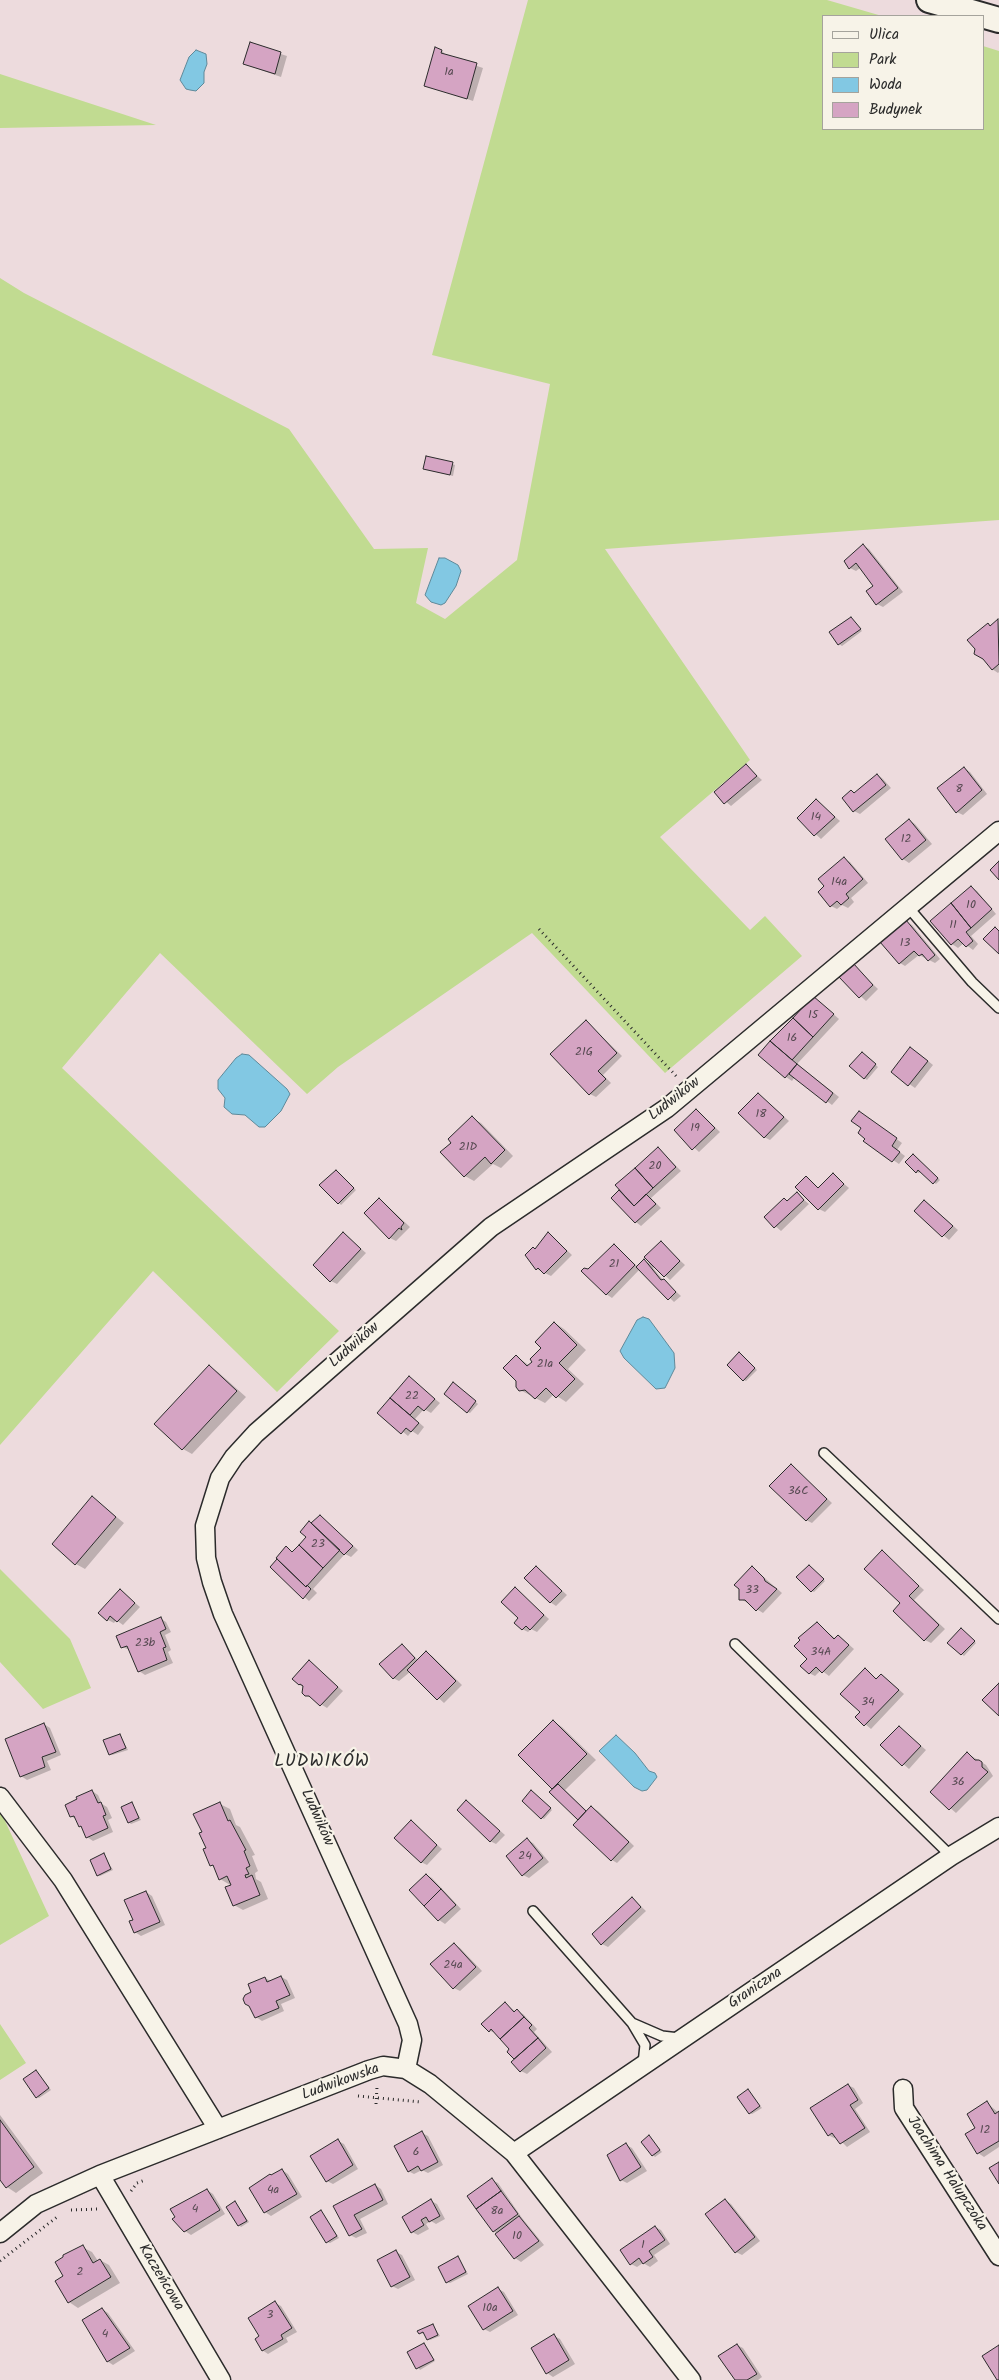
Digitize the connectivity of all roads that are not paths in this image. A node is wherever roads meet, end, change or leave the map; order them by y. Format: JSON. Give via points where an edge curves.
{"nodes":[{"id":1,"x":929,"y":0,"type":"edge"},
{"id":2,"x":982,"y":15,"type":"edge"},
{"id":3,"x":984,"y":16,"type":"edge"},
{"id":4,"x":999,"y":20,"type":"edge"},
{"id":5,"x":999,"y":830,"type":"edge"},
{"id":6,"x":908,"y":907,"type":"junction"},
{"id":7,"x":999,"y":1008,"type":"edge"},
{"id":8,"x":824,"y":1454,"type":"dead end"},
{"id":9,"x":999,"y":1619,"type":"edge"},
{"id":10,"x":735,"y":1644,"type":"dead end"},
{"id":11,"x":0,"y":1797,"type":"edge"},
{"id":12,"x":999,"y":1827,"type":"edge"},
{"id":13,"x":951,"y":1856,"type":"junction"},
{"id":14,"x":533,"y":1911,"type":"dead end"},
{"id":15,"x":632,"y":2023,"type":"junction"},
{"id":16,"x":682,"y":2039,"type":"junction"},
{"id":17,"x":643,"y":2065,"type":"junction"},
{"id":18,"x":406,"y":2069,"type":"junction"},
{"id":19,"x":903,"y":2089,"type":"dead end"},
{"id":20,"x":218,"y":2129,"type":"junction"},
{"id":21,"x":514,"y":2153,"type":"junction"},
{"id":22,"x":100,"y":2175,"type":"junction"},
{"id":23,"x":0,"y":2233,"type":"edge"},
{"id":24,"x":999,"y":2256,"type":"edge"},
{"id":25,"x":221,"y":2380,"type":"edge"},
{"id":26,"x":691,"y":2380,"type":"edge"}],
"edges":[{"from":1,"to":2,"type":"main road"},
{"from":3,"to":4,"type":"main road"},
{"from":5,"to":6,"type":"street","name":"Ludwików"},
{"from":6,"to":7,"type":"lane","via":[[972,982]]},
{"from":6,"to":18,"type":"street","name":"Ludwików","via":[[667,1108],[491,1227],[256,1433],[220,1478],[205,1526],[206,1558],[223,1614],[408,2024],[412,2040]]},
{"from":8,"to":9,"type":"lane"},
{"from":10,"to":13,"type":"lane"},
{"from":11,"to":20,"type":"street","via":[[63,1880]]},
{"from":12,"to":13,"type":"street","name":"Graniczna"},
{"from":13,"to":16,"type":"street","name":"Graniczna"},
{"from":14,"to":15,"type":"lane"},
{"from":15,"to":16,"type":"lane","via":[[662,2036]]},
{"from":15,"to":17,"type":"lane","via":[[645,2045]]},
{"from":16,"to":17,"type":"street","name":"Graniczna"},
{"from":17,"to":21,"type":"street","name":"Graniczna"},
{"from":18,"to":20,"type":"street","name":"Ludwikowska","via":[[382,2066],[368,2070]]},
{"from":18,"to":21,"type":"street","name":"Ludwikowska","via":[[430,2084]]},
{"from":19,"to":24,"type":"street","name":"Joachima Halupczoka","via":[[904,2108]]},
{"from":20,"to":22,"type":"street","name":"Ludwikowska"},
{"from":21,"to":26,"type":"street","name":"Ludwikowska"},
{"from":22,"to":23,"type":"street","name":"Ludwikowska","via":[[36,2204]]},
{"from":22,"to":25,"type":"street","name":"Kaczeńcowa"}]}
